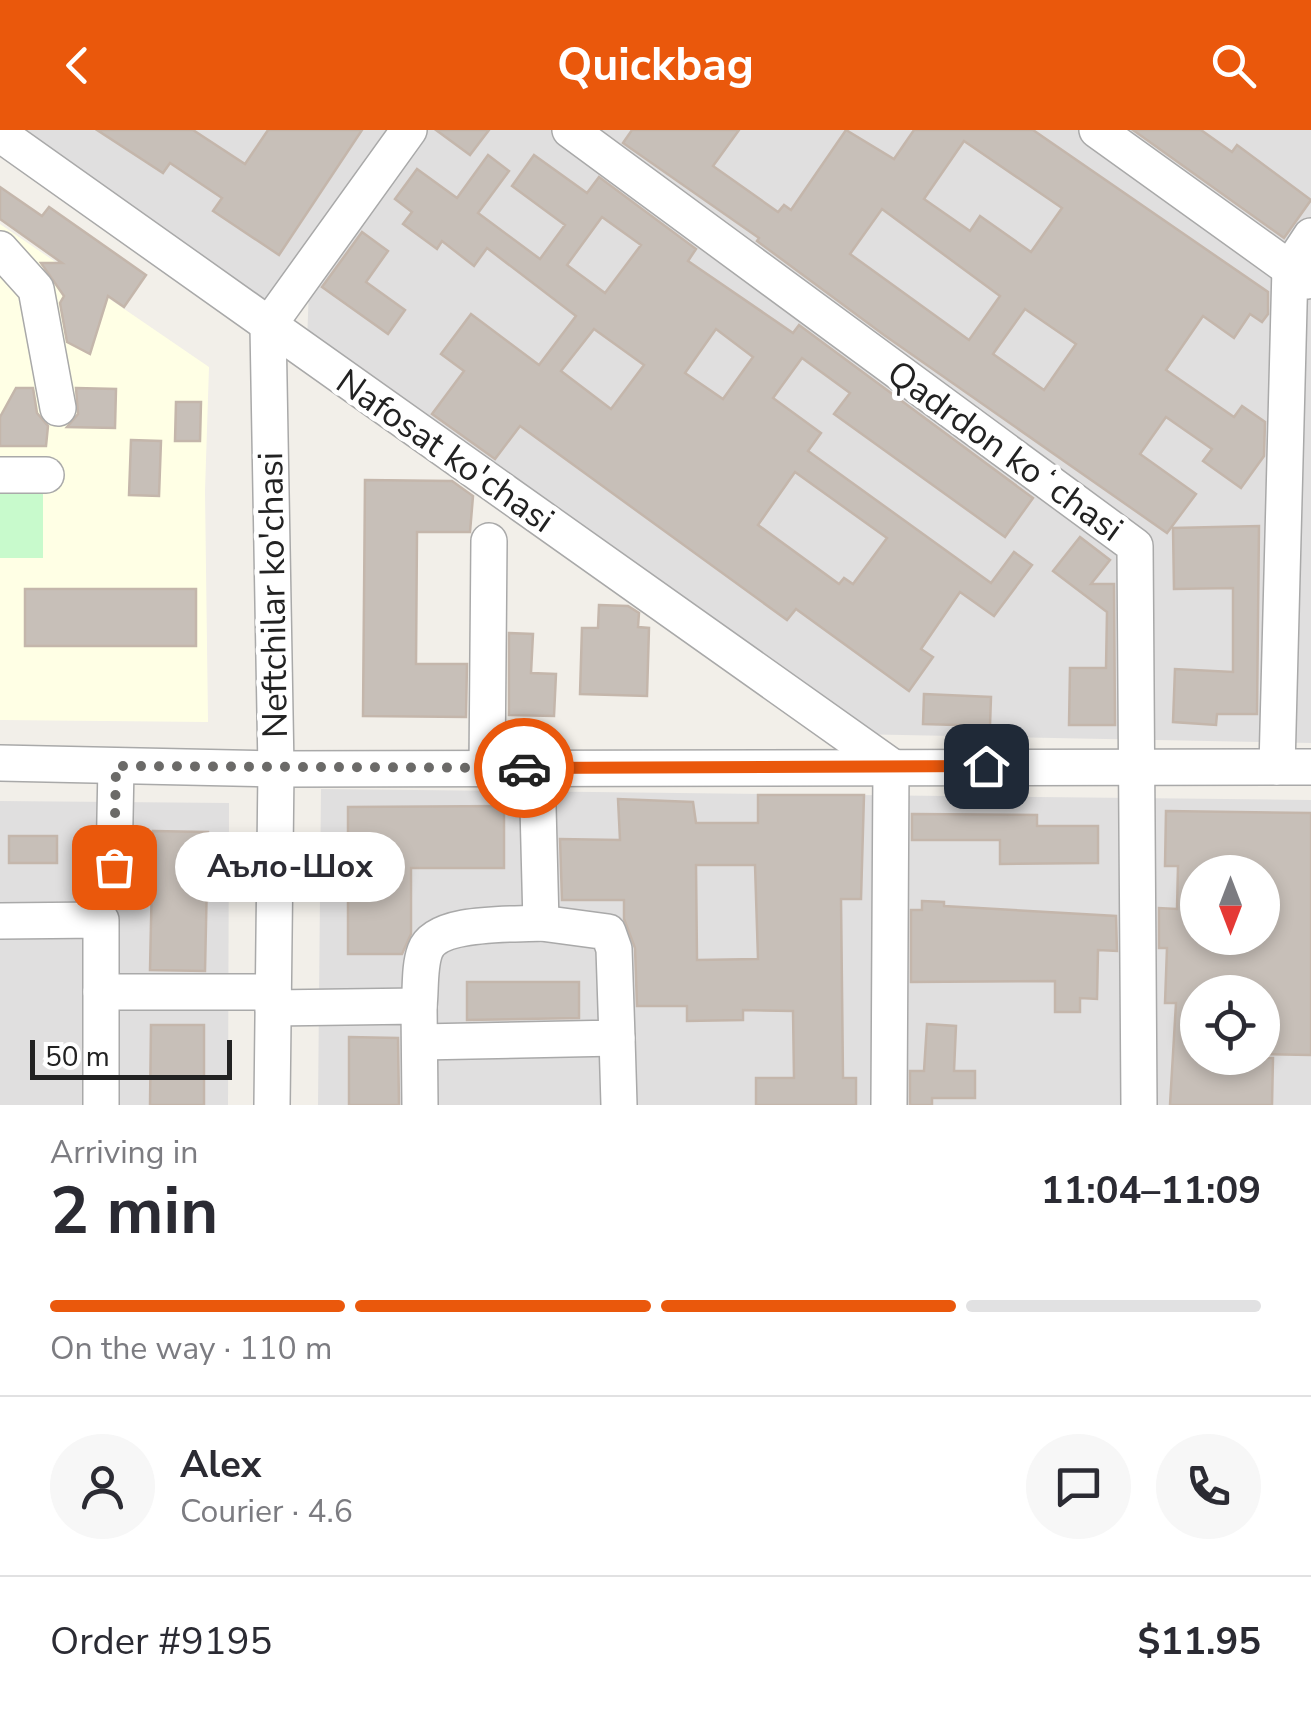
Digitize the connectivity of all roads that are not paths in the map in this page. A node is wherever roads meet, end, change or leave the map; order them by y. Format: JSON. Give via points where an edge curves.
{"nodes":[{"id":1,"x":409,"y":130,"type":"edge"},
{"id":2,"x":570,"y":130,"type":"edge"},
{"id":3,"x":1097,"y":130,"type":"edge"},
{"id":4,"x":0,"y":134,"type":"edge"},
{"id":5,"x":1311,"y":236,"type":"edge"},
{"id":6,"x":0,"y":249,"type":"edge"},
{"id":7,"x":1300,"y":276,"type":"edge"},
{"id":8,"x":268,"y":326,"type":"junction"},
{"id":9,"x":58,"y":408,"type":"dead end"},
{"id":10,"x":0,"y":475,"type":"edge"},
{"id":11,"x":46,"y":475,"type":"dead end"},
{"id":12,"x":489,"y":542,"type":"dead end"},
{"id":13,"x":0,"y":763,"type":"edge"},
{"id":14,"x":116,"y":766,"type":"junction"},
{"id":15,"x":892,"y":766,"type":"junction"},
{"id":16,"x":1137,"y":766,"type":"junction"},
{"id":17,"x":1294,"y":766,"type":"edge"},
{"id":18,"x":487,"y":768,"type":"junction"},
{"id":19,"x":537,"y":768,"type":"junction"},
{"id":20,"x":276,"y":769,"type":"junction"},
{"id":21,"x":114,"y":867,"type":"dead end"},
{"id":22,"x":0,"y":921,"type":"edge"},
{"id":23,"x":541,"y":924,"type":"junction"},
{"id":24,"x":101,"y":992,"type":"junction"},
{"id":25,"x":273,"y":1000,"type":"junction"},
{"id":26,"x":419,"y":1006,"type":"junction"},
{"id":27,"x":617,"y":1038,"type":"junction"},
{"id":28,"x":420,"y":1042,"type":"junction"},
{"id":29,"x":101,"y":1105,"type":"edge"},
{"id":30,"x":272,"y":1105,"type":"edge"},
{"id":31,"x":420,"y":1105,"type":"edge"},
{"id":32,"x":619,"y":1105,"type":"edge"},
{"id":33,"x":889,"y":1105,"type":"edge"},
{"id":34,"x":1140,"y":1105,"type":"edge"}],
"edges":[{"from":1,"to":8,"type":"street"},
{"from":2,"to":16,"type":"street","name":"Qadrdon koʻchasi","via":[[1135,546]]},
{"from":3,"to":7,"type":"street"},
{"from":4,"to":8,"type":"street","name":"Nafosat ko'chasi"},
{"from":5,"to":7,"type":"street"},
{"from":6,"to":9,"type":"street","via":[[36,290]]},
{"from":7,"to":17,"type":"street"},
{"from":8,"to":15,"type":"street","name":"Nafosat ko'chasi"},
{"from":8,"to":20,"type":"street","name":"Neftchilar ko'chasi"},
{"from":10,"to":11,"type":"street"},
{"from":12,"to":18,"type":"street"},
{"from":13,"to":14,"type":"street"},
{"from":14,"to":20,"type":"street"},
{"from":14,"to":21,"type":"street"},
{"from":15,"to":16,"type":"street"},
{"from":15,"to":19,"type":"street"},
{"from":15,"to":33,"type":"street"},
{"from":16,"to":17,"type":"street"},
{"from":16,"to":34,"type":"street","name":"Qadrdon koʻchasi"},
{"from":18,"to":19,"type":"street"},
{"from":18,"to":20,"type":"street"},
{"from":19,"to":23,"type":"street"},
{"from":20,"to":25,"type":"street","name":"Neftchilar ko'chasi"},
{"from":22,"to":24,"type":"street","via":[[101,920]]},
{"from":23,"to":26,"type":"street","via":[[453,929],[434,938],[425,951]]},
{"from":23,"to":27,"type":"street","via":[[608,932]]},
{"from":24,"to":25,"type":"street"},
{"from":24,"to":29,"type":"street"},
{"from":25,"to":26,"type":"street"},
{"from":25,"to":30,"type":"street","name":"Neftchilar ko'chasi"},
{"from":26,"to":28,"type":"street"},
{"from":27,"to":28,"type":"street"},
{"from":27,"to":32,"type":"street"},
{"from":28,"to":31,"type":"street"}]}
